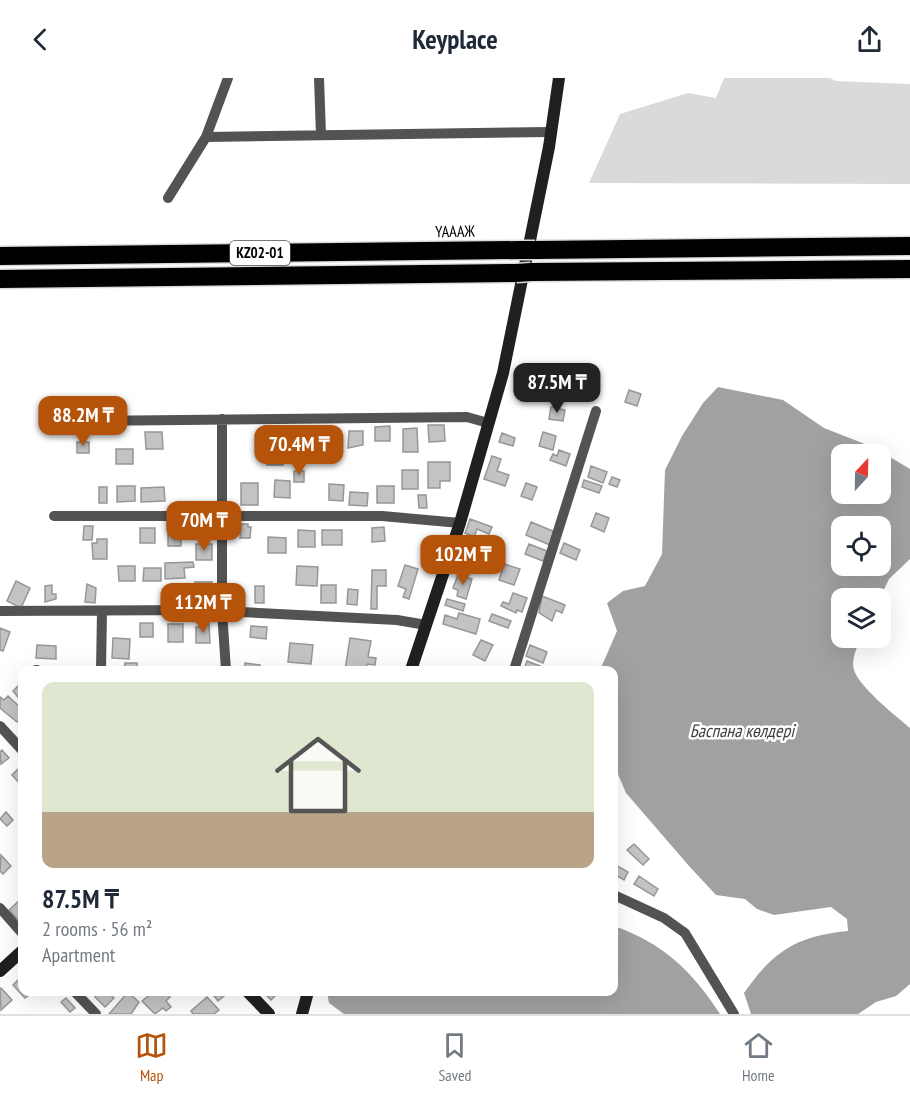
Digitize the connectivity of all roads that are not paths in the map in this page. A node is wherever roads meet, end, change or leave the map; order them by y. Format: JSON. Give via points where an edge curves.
{"nodes":[{"id":1,"x":228,"y":78,"type":"edge"},
{"id":2,"x":319,"y":78,"type":"edge"},
{"id":3,"x":559,"y":78,"type":"edge"},
{"id":4,"x":551,"y":132,"type":"junction"},
{"id":5,"x":321,"y":135,"type":"junction"},
{"id":6,"x":206,"y":137,"type":"junction"},
{"id":7,"x":168,"y":198,"type":"dead end"},
{"id":8,"x":910,"y":246,"type":"edge"},
{"id":9,"x":0,"y":256,"type":"edge"},
{"id":10,"x":910,"y":269,"type":"edge"},
{"id":11,"x":0,"y":279,"type":"edge"},
{"id":12,"x":596,"y":411,"type":"dead end"},
{"id":13,"x":222,"y":419,"type":"junction"},
{"id":14,"x":82,"y":421,"type":"dead end"},
{"id":15,"x":488,"y":423,"type":"junction"},
{"id":16,"x":224,"y":515,"type":"junction"},
{"id":17,"x":54,"y":516,"type":"dead end"},
{"id":18,"x":460,"y":524,"type":"junction"},
{"id":19,"x":1,"y":611,"type":"edge"},
{"id":20,"x":102,"y":611,"type":"junction"},
{"id":21,"x":222,"y":611,"type":"junction"},
{"id":22,"x":426,"y":625,"type":"junction"},
{"id":23,"x":101,"y":666,"type":"edge"},
{"id":24,"x":226,"y":666,"type":"edge"},
{"id":25,"x":412,"y":666,"type":"edge"},
{"id":26,"x":515,"y":666,"type":"edge"},
{"id":27,"x":0,"y":726,"type":"edge"},
{"id":28,"x":18,"y":746,"type":"edge"},
{"id":29,"x":618,"y":897,"type":"edge"},
{"id":30,"x":0,"y":908,"type":"edge"},
{"id":31,"x":18,"y":928,"type":"edge"},
{"id":32,"x":18,"y":955,"type":"edge"},
{"id":33,"x":0,"y":971,"type":"edge"},
{"id":34,"x":79,"y":996,"type":"edge"},
{"id":35,"x":252,"y":996,"type":"edge"},
{"id":36,"x":307,"y":996,"type":"edge"},
{"id":37,"x":96,"y":1014,"type":"edge"},
{"id":38,"x":269,"y":1014,"type":"edge"},
{"id":39,"x":302,"y":1014,"type":"edge"},
{"id":40,"x":734,"y":1014,"type":"edge"}],
"edges":[{"from":1,"to":6,"type":"street"},
{"from":2,"to":5,"type":"street"},
{"from":3,"to":4,"type":"main road"},
{"from":4,"to":5,"type":"street"},
{"from":4,"to":15,"type":"main road","via":[[503,373]]},
{"from":5,"to":6,"type":"street"},
{"from":6,"to":7,"type":"street"},
{"from":8,"to":9,"type":"highway","name":"ҮАААЖ","number":"KZ02-01"},
{"from":10,"to":11,"type":"highway","number":"KZ02-01"},
{"from":12,"to":26,"type":"street"},
{"from":13,"to":14,"type":"street"},
{"from":13,"to":15,"type":"street","via":[[467,417]]},
{"from":13,"to":16,"type":"street"},
{"from":15,"to":18,"type":"main road"},
{"from":16,"to":17,"type":"street"},
{"from":16,"to":18,"type":"street","via":[[382,516]]},
{"from":16,"to":21,"type":"street"},
{"from":18,"to":22,"type":"main road"},
{"from":19,"to":20,"type":"street"},
{"from":20,"to":21,"type":"street"},
{"from":20,"to":23,"type":"street"},
{"from":21,"to":22,"type":"street","via":[[397,620]]},
{"from":21,"to":24,"type":"street"},
{"from":22,"to":25,"type":"main road"},
{"from":27,"to":28,"type":"street"},
{"from":29,"to":40,"type":"street","via":[[664,918],[685,933]]},
{"from":30,"to":31,"type":"street"},
{"from":32,"to":33,"type":"main road"},
{"from":34,"to":37,"type":"street"},
{"from":35,"to":38,"type":"main road"},
{"from":36,"to":39,"type":"main road"}]}
